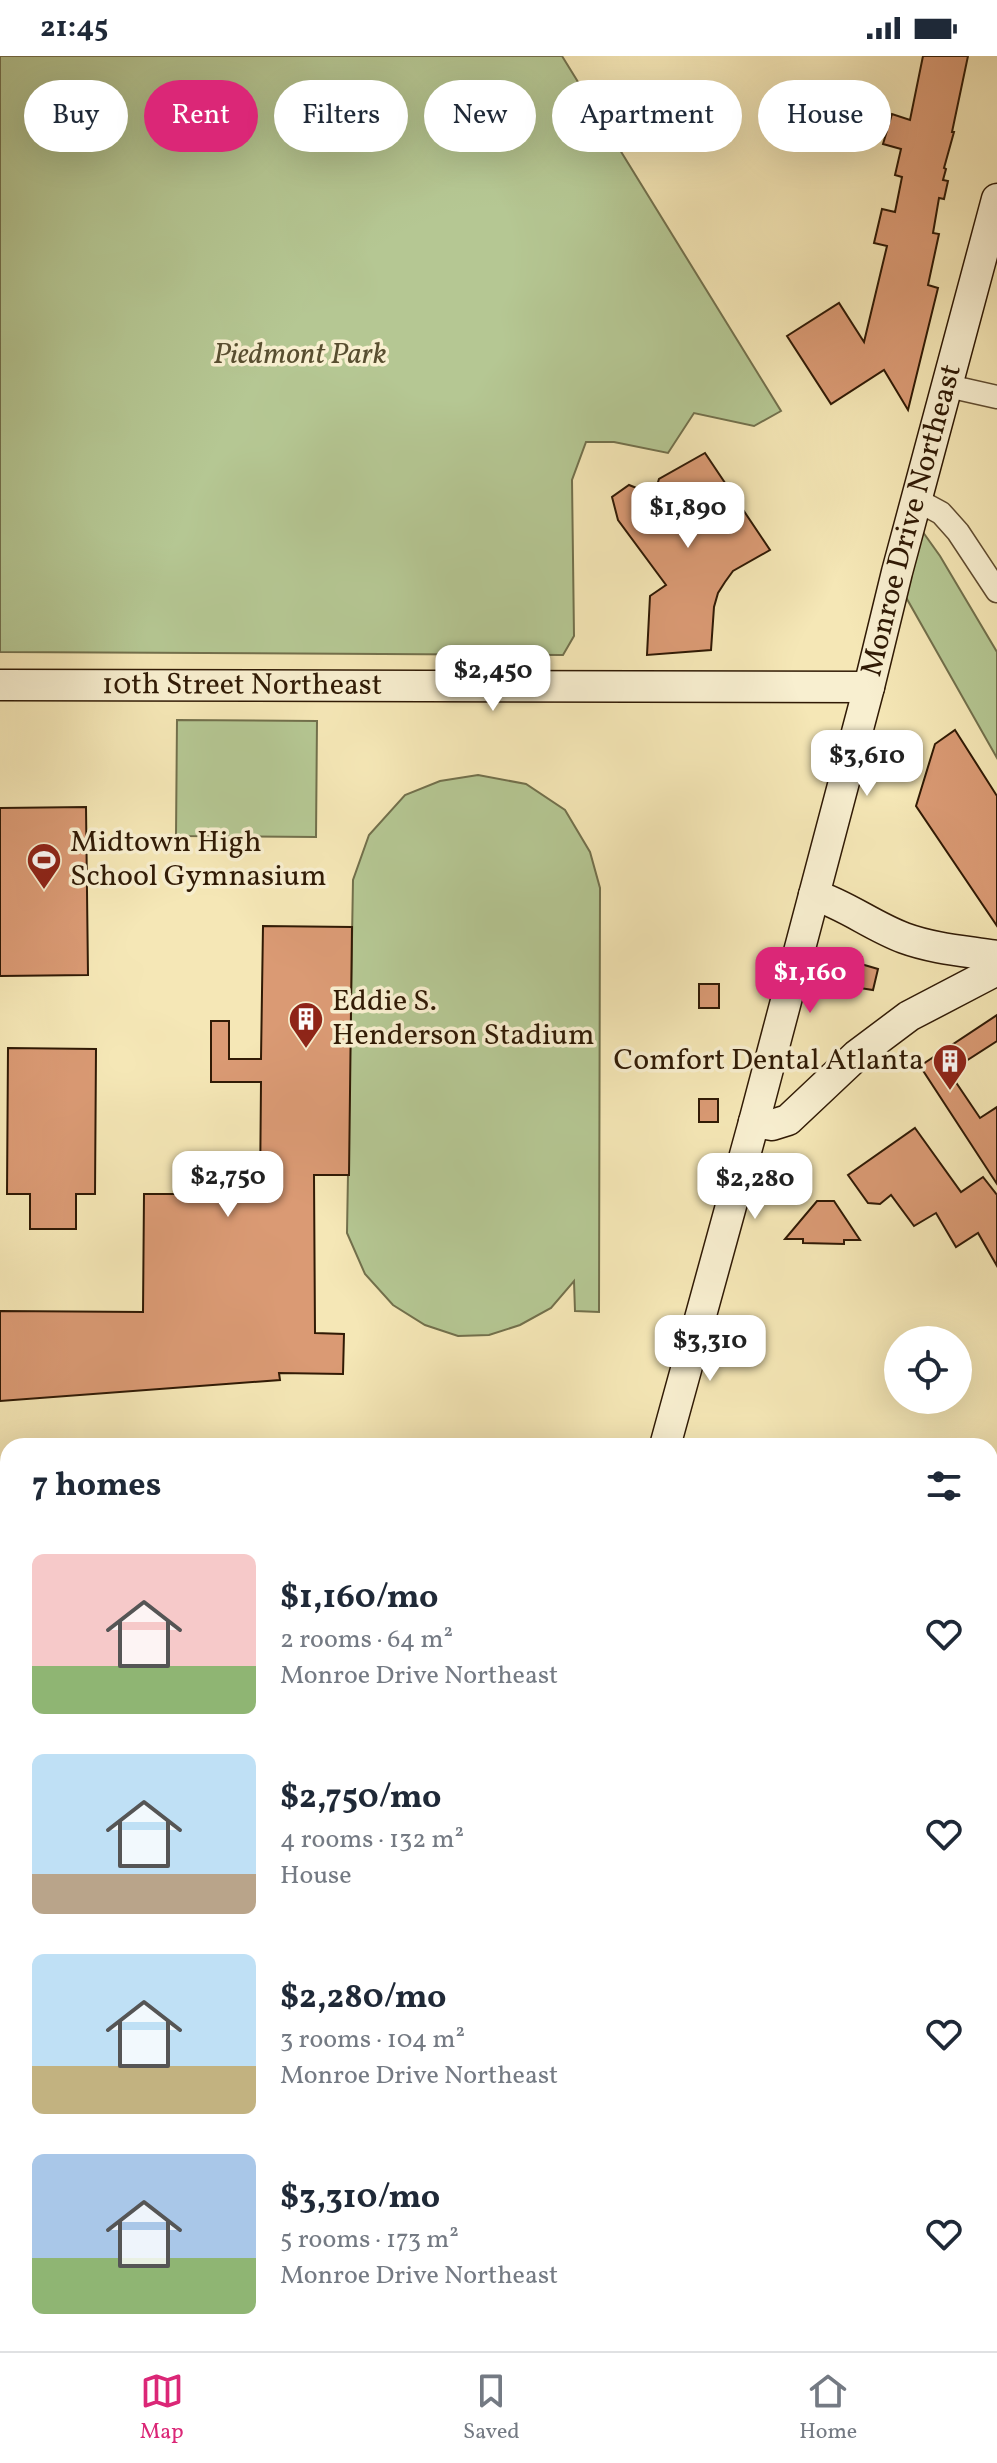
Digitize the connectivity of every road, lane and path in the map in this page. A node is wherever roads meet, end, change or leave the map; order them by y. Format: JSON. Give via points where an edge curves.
{"nodes":[{"id":1,"x":997,"y":199,"type":"edge"},
{"id":2,"x":948,"y":386,"type":"junction"},
{"id":3,"x":997,"y":397,"type":"edge"},
{"id":4,"x":917,"y":500,"type":"junction"},
{"id":5,"x":997,"y":591,"type":"edge"},
{"id":6,"x":0,"y":685,"type":"edge"},
{"id":7,"x":869,"y":687,"type":"junction"},
{"id":8,"x":814,"y":895,"type":"junction"},
{"id":9,"x":997,"y":956,"type":"edge"},
{"id":10,"x":997,"y":970,"type":"edge"},
{"id":11,"x":754,"y":1122,"type":"junction"},
{"id":12,"x":667,"y":1438,"type":"edge"}],
"edges":[{"from":1,"to":2,"type":"main road","name":"Monroe Drive Northeast"},
{"from":2,"to":3,"type":"street"},
{"from":2,"to":4,"type":"main road","name":"Monroe Drive Northeast"},
{"from":4,"to":5,"type":"street","via":[[941,513],[958,532]]},
{"from":4,"to":7,"type":"main road","name":"Monroe Drive Northeast"},
{"from":6,"to":7,"type":"main road","name":"10th Street Northeast"},
{"from":7,"to":8,"type":"main road","name":"Monroe Drive Northeast"},
{"from":8,"to":9,"type":"main road","via":[[929,946]]},
{"from":8,"to":11,"type":"main road","name":"Monroe Drive Northeast"},
{"from":10,"to":11,"type":"main road","via":[[909,1016],[857,1055],[788,1120],[772,1125]]},
{"from":11,"to":12,"type":"main road","name":"Monroe Drive Northeast"}]}
